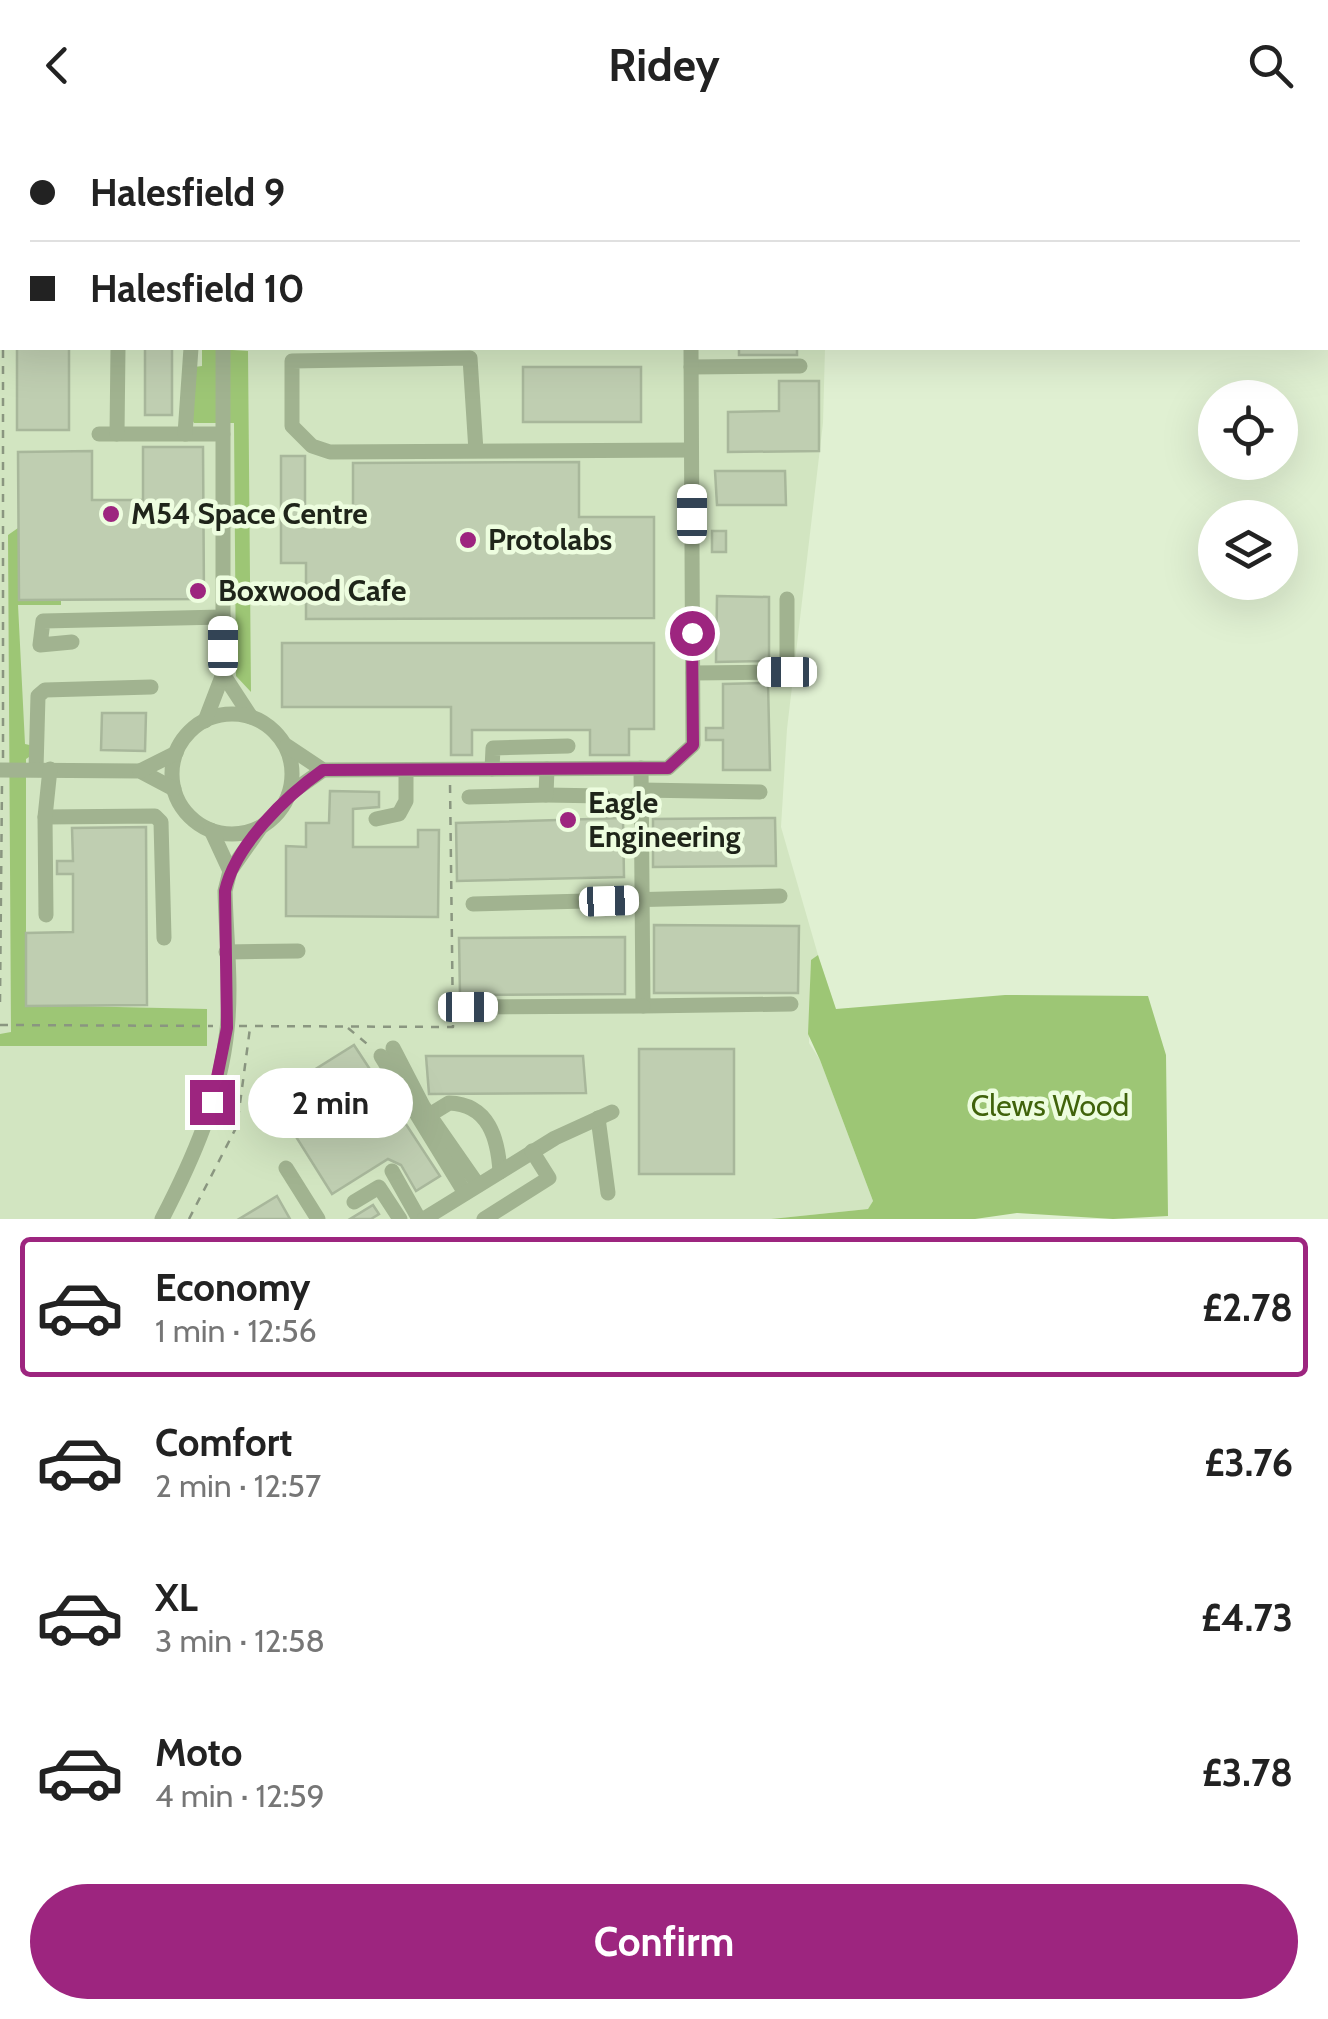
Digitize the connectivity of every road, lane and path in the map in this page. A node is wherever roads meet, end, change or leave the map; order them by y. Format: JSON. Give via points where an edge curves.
{"nodes":[{"id":1,"x":3,"y":350,"type":"edge"},
{"id":2,"x":118,"y":350,"type":"edge"},
{"id":3,"x":191,"y":350,"type":"edge"},
{"id":4,"x":223,"y":350,"type":"edge"},
{"id":5,"x":690,"y":350,"type":"edge"},
{"id":6,"x":720,"y":350,"type":"edge"},
{"id":7,"x":800,"y":366,"type":"dead end"},
{"id":8,"x":691,"y":367,"type":"junction"},
{"id":9,"x":720,"y":367,"type":"junction"},
{"id":10,"x":99,"y":434,"type":"dead end"},
{"id":11,"x":117,"y":434,"type":"junction"},
{"id":12,"x":185,"y":434,"type":"junction"},
{"id":13,"x":223,"y":434,"type":"junction"},
{"id":14,"x":691,"y":450,"type":"junction"},
{"id":15,"x":476,"y":451,"type":"junction"},
{"id":16,"x":787,"y":599,"type":"dead end"},
{"id":17,"x":223,"y":617,"type":"junction"},
{"id":18,"x":72,"y":642,"type":"dead end"},
{"id":19,"x":2,"y":643,"type":"edge"},
{"id":20,"x":693,"y":673,"type":"junction"},
{"id":21,"x":223,"y":674,"type":"junction"},
{"id":22,"x":151,"y":687,"type":"dead end"},
{"id":23,"x":251,"y":717,"type":"junction"},
{"id":24,"x":205,"y":721,"type":"junction"},
{"id":25,"x":287,"y":746,"type":"junction"},
{"id":26,"x":568,"y":746,"type":"dead end"},
{"id":27,"x":176,"y":752,"type":"junction"},
{"id":28,"x":641,"y":768,"type":"junction"},
{"id":29,"x":43,"y":769,"type":"junction"},
{"id":30,"x":450,"y":769,"type":"junction"},
{"id":31,"x":492,"y":769,"type":"junction"},
{"id":32,"x":547,"y":769,"type":"junction"},
{"id":33,"x":2,"y":770,"type":"edge"},
{"id":34,"x":323,"y":770,"type":"junction"},
{"id":35,"x":406,"y":770,"type":"junction"},
{"id":36,"x":140,"y":771,"type":"junction"},
{"id":37,"x":174,"y":789,"type":"junction"},
{"id":38,"x":642,"y":790,"type":"junction"},
{"id":39,"x":760,"y":792,"type":"dead end"},
{"id":40,"x":289,"y":794,"type":"junction"},
{"id":41,"x":546,"y":795,"type":"junction"},
{"id":42,"x":603,"y":796,"type":"dead end"},
{"id":43,"x":470,"y":797,"type":"dead end"},
{"id":44,"x":45,"y":817,"type":"junction"},
{"id":45,"x":376,"y":819,"type":"dead end"},
{"id":46,"x":261,"y":827,"type":"junction"},
{"id":47,"x":211,"y":830,"type":"junction"},
{"id":48,"x":230,"y":871,"type":"junction"},
{"id":49,"x":780,"y":896,"type":"dead end"},
{"id":50,"x":643,"y":900,"type":"junction"},
{"id":51,"x":473,"y":904,"type":"dead end"},
{"id":52,"x":46,"y":916,"type":"dead end"},
{"id":53,"x":164,"y":938,"type":"dead end"},
{"id":54,"x":226,"y":952,"type":"junction"},
{"id":55,"x":298,"y":952,"type":"dead end"},
{"id":56,"x":0,"y":1002,"type":"edge"},
{"id":57,"x":791,"y":1004,"type":"dead end"},
{"id":58,"x":643,"y":1006,"type":"junction"},
{"id":59,"x":468,"y":1007,"type":"dead end"},
{"id":60,"x":0,"y":1026,"type":"edge"},
{"id":61,"x":216,"y":1026,"type":"dead end"},
{"id":62,"x":238,"y":1026,"type":"dead end"},
{"id":63,"x":250,"y":1026,"type":"junction"},
{"id":64,"x":346,"y":1026,"type":"junction"},
{"id":65,"x":387,"y":1052,"type":"junction"},
{"id":66,"x":430,"y":1114,"type":"junction"},
{"id":67,"x":532,"y":1151,"type":"junction"},
{"id":68,"x":286,"y":1168,"type":"dead end"},
{"id":69,"x":392,"y":1171,"type":"dead end"},
{"id":70,"x":500,"y":1172,"type":"junction"},
{"id":71,"x":471,"y":1189,"type":"junction"},
{"id":72,"x":608,"y":1193,"type":"dead end"},
{"id":73,"x":354,"y":1202,"type":"dead end"},
{"id":74,"x":162,"y":1219,"type":"edge"},
{"id":75,"x":188,"y":1219,"type":"edge"},
{"id":76,"x":318,"y":1219,"type":"edge"},
{"id":77,"x":400,"y":1219,"type":"edge"},
{"id":78,"x":421,"y":1219,"type":"edge"},
{"id":79,"x":484,"y":1219,"type":"edge"}],
"edges":[{"from":1,"to":19,"type":"path"},
{"from":2,"to":11,"type":"street"},
{"from":3,"to":12,"type":"street"},
{"from":4,"to":13,"type":"street"},
{"from":5,"to":8,"type":"street"},
{"from":6,"to":9,"type":"street"},
{"from":7,"to":9,"type":"street"},
{"from":8,"to":9,"type":"street"},
{"from":8,"to":14,"type":"street"},
{"from":10,"to":11,"type":"street"},
{"from":11,"to":12,"type":"street"},
{"from":12,"to":13,"type":"street"},
{"from":13,"to":17,"type":"street"},
{"from":14,"to":15,"type":"street"},
{"from":14,"to":20,"type":"street"},
{"from":15,"to":15,"type":"street","via":[[319,450],[292,426],[292,360],[470,358]]},
{"from":16,"to":20,"type":"street","via":[[787,672]]},
{"from":17,"to":18,"type":"street","via":[[43,621],[40,645]]},
{"from":17,"to":21,"type":"street"},
{"from":19,"to":33,"type":"path"},
{"from":20,"to":28,"type":"street","via":[[693,745],[668,768]]},
{"from":21,"to":23,"type":"street"},
{"from":21,"to":24,"type":"street"},
{"from":22,"to":29,"type":"street","via":[[45,690],[38,696]]},
{"from":23,"to":24,"type":"street"},
{"from":23,"to":25,"type":"street"},
{"from":24,"to":27,"type":"street"},
{"from":25,"to":34,"type":"street"},
{"from":25,"to":40,"type":"street"},
{"from":26,"to":31,"type":"street","via":[[493,748]]},
{"from":27,"to":36,"type":"street"},
{"from":27,"to":37,"type":"street"},
{"from":28,"to":32,"type":"street"},
{"from":28,"to":38,"type":"street"},
{"from":29,"to":33,"type":"street"},
{"from":29,"to":36,"type":"street"},
{"from":29,"to":44,"type":"street"},
{"from":30,"to":31,"type":"street"},
{"from":30,"to":35,"type":"street"},
{"from":30,"to":64,"type":"path","via":[[452,1027]]},
{"from":31,"to":32,"type":"street"},
{"from":32,"to":41,"type":"street"},
{"from":33,"to":56,"type":"path"},
{"from":34,"to":35,"type":"street"},
{"from":34,"to":40,"type":"street"},
{"from":35,"to":45,"type":"street","via":[[399,814]]},
{"from":36,"to":37,"type":"street"},
{"from":37,"to":47,"type":"street","via":[[184,810]]},
{"from":38,"to":39,"type":"street"},
{"from":38,"to":50,"type":"street"},
{"from":40,"to":46,"type":"street"},
{"from":41,"to":42,"type":"street"},
{"from":41,"to":43,"type":"street"},
{"from":44,"to":52,"type":"street"},
{"from":44,"to":53,"type":"street","via":[[155,816],[162,822]]},
{"from":46,"to":47,"type":"street","via":[[228,834]]},
{"from":46,"to":48,"type":"street"},
{"from":47,"to":48,"type":"street"},
{"from":48,"to":54,"type":"street"},
{"from":49,"to":50,"type":"street"},
{"from":50,"to":51,"type":"street"},
{"from":50,"to":58,"type":"street"},
{"from":54,"to":55,"type":"street"},
{"from":54,"to":74,"type":"street","via":[[227,1028],[218,1080],[206,1125]]},
{"from":57,"to":58,"type":"street"},
{"from":58,"to":59,"type":"street"},
{"from":60,"to":61,"type":"path"},
{"from":62,"to":63,"type":"path"},
{"from":63,"to":64,"type":"path"},
{"from":63,"to":75,"type":"path","via":[[237,1126]]},
{"from":64,"to":65,"type":"path"},
{"from":65,"to":66,"type":"street"},
{"from":65,"to":71,"type":"street"},
{"from":66,"to":70,"type":"street","via":[[450,1104],[474,1109],[496,1137]]},
{"from":66,"to":71,"type":"street"},
{"from":67,"to":70,"type":"street"},
{"from":67,"to":72,"type":"street","via":[[605,1115]]},
{"from":67,"to":79,"type":"street","via":[[549,1178]]},
{"from":68,"to":76,"type":"street"},
{"from":69,"to":78,"type":"street"},
{"from":70,"to":71,"type":"street"},
{"from":71,"to":78,"type":"street"},
{"from":73,"to":77,"type":"street","via":[[379,1187]]}]}
